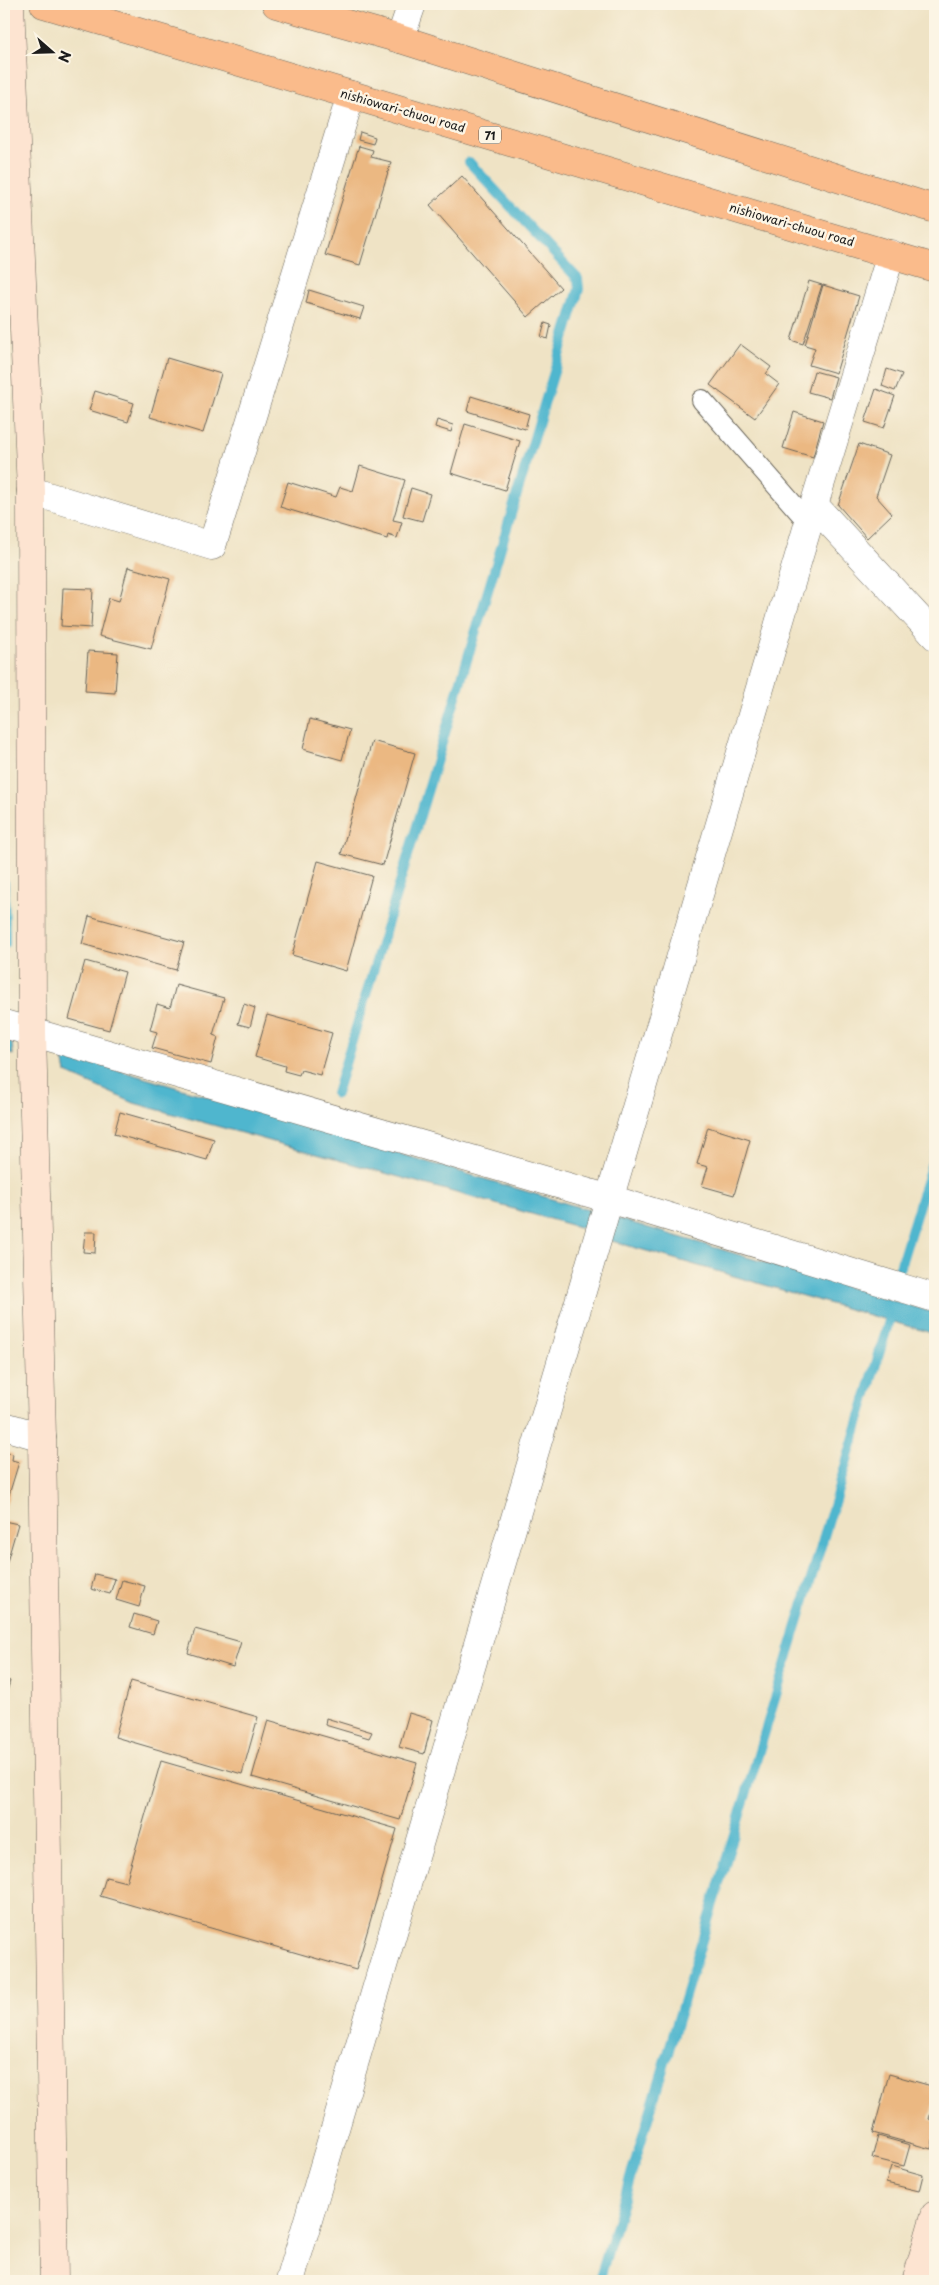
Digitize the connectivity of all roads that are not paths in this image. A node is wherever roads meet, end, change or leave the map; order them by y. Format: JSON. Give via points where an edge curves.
{"nodes":[{"id":1,"x":10,"y":4,"type":"edge"},
{"id":2,"x":44,"y":4,"type":"edge"},
{"id":3,"x":276,"y":4,"type":"edge"},
{"id":4,"x":412,"y":4,"type":"edge"},
{"id":5,"x":400,"y":39,"type":"junction"},
{"id":6,"x":352,"y":95,"type":"junction"},
{"id":7,"x":935,"y":209,"type":"edge"},
{"id":8,"x":891,"y":254,"type":"junction"},
{"id":9,"x":935,"y":268,"type":"edge"},
{"id":10,"x":702,"y":400,"type":"dead end"},
{"id":11,"x":30,"y":491,"type":"junction"},
{"id":12,"x":812,"y":514,"type":"junction"},
{"id":13,"x":935,"y":636,"type":"edge"},
{"id":14,"x":4,"y":1024,"type":"edge"},
{"id":15,"x":32,"y":1032,"type":"junction"},
{"id":16,"x":608,"y":1204,"type":"junction"},
{"id":17,"x":935,"y":1298,"type":"edge"},
{"id":18,"x":4,"y":1426,"type":"edge"},
{"id":19,"x":42,"y":1437,"type":"junction"},
{"id":20,"x":935,"y":2215,"type":"edge"},
{"id":21,"x":54,"y":2281,"type":"edge"},
{"id":22,"x":290,"y":2281,"type":"edge"},
{"id":23,"x":916,"y":2281,"type":"edge"}],
"edges":[{"from":1,"to":11,"type":"street"},
{"from":2,"to":6,"type":"main road","name":"nishiowari-chuou road","number":"71"},
{"from":3,"to":5,"type":"main road"},
{"from":4,"to":5,"type":"street"},
{"from":5,"to":7,"type":"main road"},
{"from":6,"to":8,"type":"main road","name":"nishiowari-chuou road","number":"71"},
{"from":6,"to":11,"type":"street","via":[[212,546]]},
{"from":8,"to":9,"type":"main road","name":"nishiowari-chuou road","number":"71"},
{"from":8,"to":12,"type":"street"},
{"from":10,"to":12,"type":"lane"},
{"from":11,"to":15,"type":"street"},
{"from":12,"to":13,"type":"street"},
{"from":12,"to":16,"type":"street"},
{"from":14,"to":15,"type":"street"},
{"from":15,"to":16,"type":"street"},
{"from":15,"to":19,"type":"street"},
{"from":16,"to":17,"type":"street"},
{"from":16,"to":22,"type":"street"},
{"from":18,"to":19,"type":"street"},
{"from":19,"to":21,"type":"street"},
{"from":20,"to":23,"type":"street"}]}
